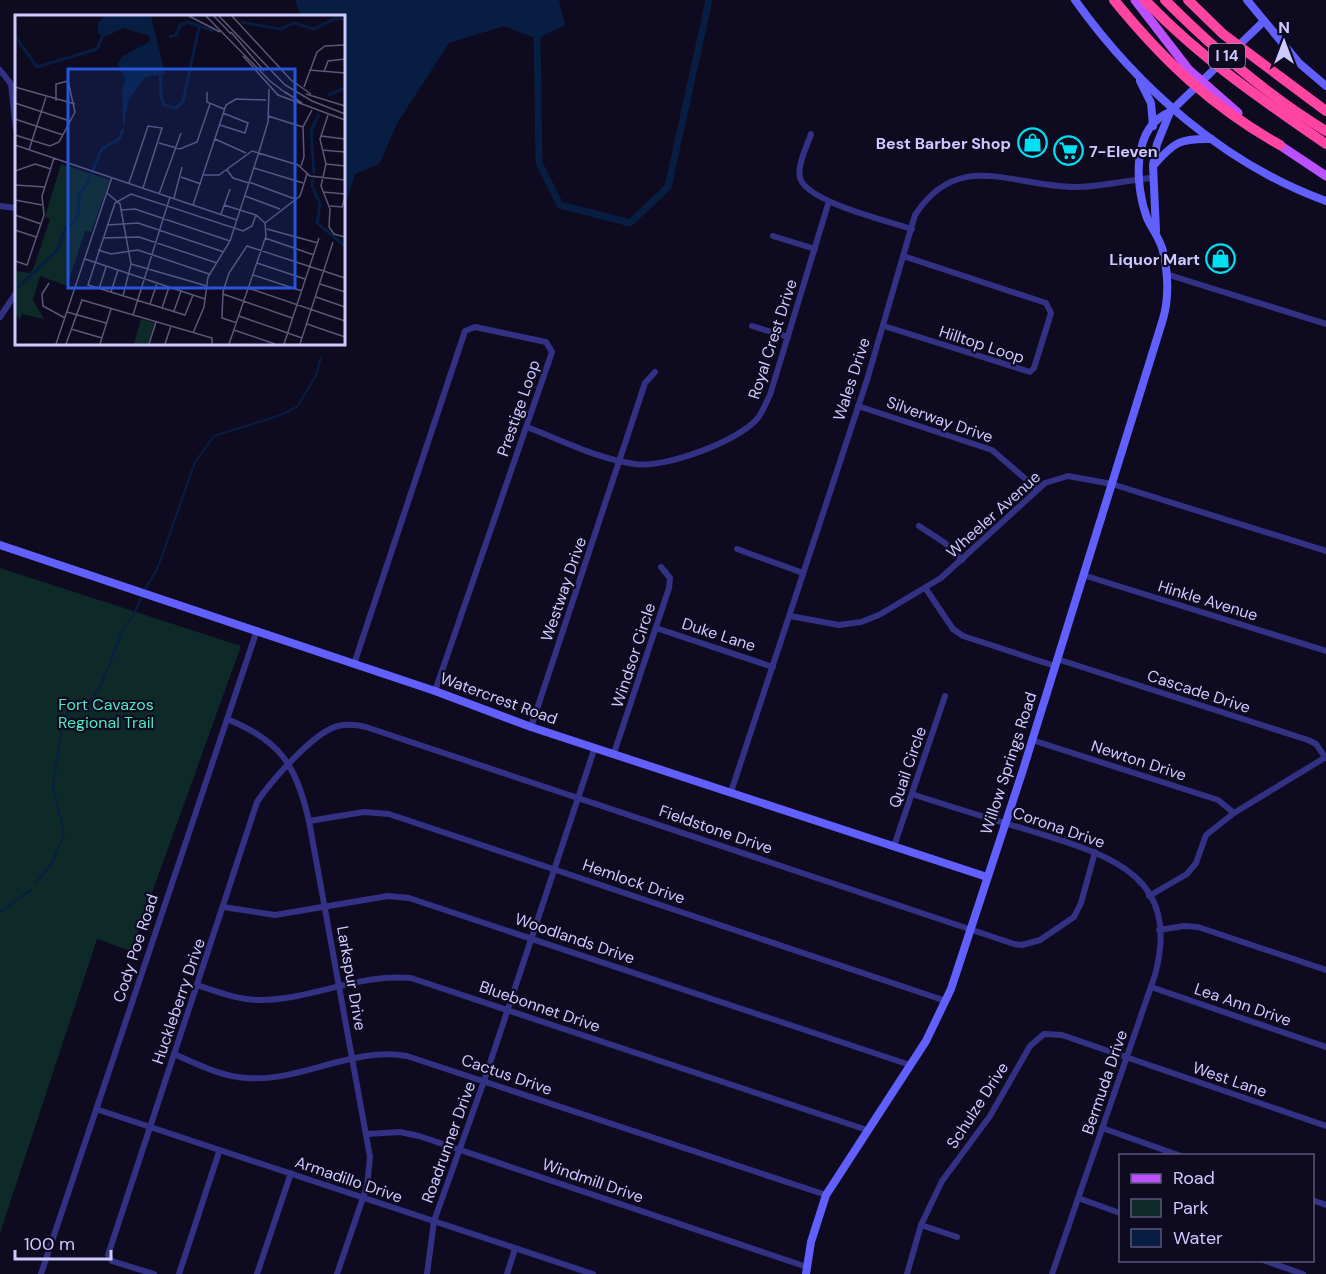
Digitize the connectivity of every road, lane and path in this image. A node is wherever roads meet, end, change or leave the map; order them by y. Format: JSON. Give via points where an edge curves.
{"nodes":[{"id":1,"x":1075,"y":0,"type":"edge"},
{"id":2,"x":1114,"y":0,"type":"edge"},
{"id":3,"x":1135,"y":0,"type":"edge"},
{"id":4,"x":1145,"y":0,"type":"edge"},
{"id":5,"x":1165,"y":0,"type":"edge"},
{"id":6,"x":1188,"y":0,"type":"edge"},
{"id":7,"x":1247,"y":0,"type":"edge"},
{"id":8,"x":1264,"y":21,"type":"junction"},
{"id":9,"x":0,"y":70,"type":"edge"},
{"id":10,"x":1137,"y":75,"type":"junction"},
{"id":11,"x":1326,"y":86,"type":"edge"},
{"id":12,"x":1326,"y":109,"type":"edge"},
{"id":13,"x":1172,"y":110,"type":"junction"},
{"id":14,"x":15,"y":120,"type":"edge"},
{"id":15,"x":1153,"y":126,"type":"junction"},
{"id":16,"x":1326,"y":131,"type":"edge"},
{"id":17,"x":811,"y":134,"type":"dead end"},
{"id":18,"x":1211,"y":139,"type":"junction"},
{"id":19,"x":1326,"y":144,"type":"edge"},
{"id":20,"x":1280,"y":146,"type":"junction"},
{"id":21,"x":1153,"y":165,"type":"junction"},
{"id":22,"x":1326,"y":176,"type":"edge"},
{"id":23,"x":1152,"y":178,"type":"junction"},
{"id":24,"x":1139,"y":179,"type":"junction"},
{"id":25,"x":829,"y":201,"type":"junction"},
{"id":26,"x":1326,"y":201,"type":"edge"},
{"id":27,"x":0,"y":206,"type":"edge"},
{"id":28,"x":15,"y":208,"type":"edge"},
{"id":29,"x":912,"y":229,"type":"junction"},
{"id":30,"x":772,"y":236,"type":"dead end"},
{"id":31,"x":1157,"y":236,"type":"junction"},
{"id":32,"x":815,"y":249,"type":"junction"},
{"id":33,"x":903,"y":256,"type":"junction"},
{"id":34,"x":1166,"y":274,"type":"junction"},
{"id":35,"x":15,"y":294,"type":"edge"},
{"id":36,"x":0,"y":300,"type":"edge"},
{"id":37,"x":8,"y":303,"type":"junction"},
{"id":38,"x":0,"y":317,"type":"edge"},
{"id":39,"x":1326,"y":324,"type":"edge"},
{"id":40,"x":752,"y":326,"type":"dead end"},
{"id":41,"x":884,"y":326,"type":"junction"},
{"id":42,"x":788,"y":337,"type":"junction"},
{"id":43,"x":656,"y":372,"type":"dead end"},
{"id":44,"x":858,"y":406,"type":"junction"},
{"id":45,"x":527,"y":427,"type":"junction"},
{"id":46,"x":621,"y":460,"type":"junction"},
{"id":47,"x":1112,"y":484,"type":"junction"},
{"id":48,"x":1037,"y":489,"type":"junction"},
{"id":49,"x":919,"y":526,"type":"dead end"},
{"id":50,"x":0,"y":545,"type":"edge"},
{"id":51,"x":737,"y":549,"type":"dead end"},
{"id":52,"x":1326,"y":551,"type":"edge"},
{"id":53,"x":962,"y":560,"type":"junction"},
{"id":54,"x":661,"y":567,"type":"dead end"},
{"id":55,"x":803,"y":573,"type":"junction"},
{"id":56,"x":1083,"y":575,"type":"junction"},
{"id":57,"x":926,"y":589,"type":"junction"},
{"id":58,"x":790,"y":616,"type":"junction"},
{"id":59,"x":656,"y":628,"type":"junction"},
{"id":60,"x":257,"y":630,"type":"junction"},
{"id":61,"x":1326,"y":651,"type":"edge"},
{"id":62,"x":1056,"y":662,"type":"junction"},
{"id":63,"x":354,"y":664,"type":"junction"},
{"id":64,"x":773,"y":667,"type":"junction"},
{"id":65,"x":435,"y":691,"type":"junction"},
{"id":66,"x":945,"y":696,"type":"dead end"},
{"id":67,"x":226,"y":719,"type":"junction"},
{"id":68,"x":531,"y":727,"type":"junction"},
{"id":69,"x":1032,"y":740,"type":"junction"},
{"id":70,"x":595,"y":747,"type":"junction"},
{"id":71,"x":614,"y":753,"type":"junction"},
{"id":72,"x":1325,"y":757,"type":"edge"},
{"id":73,"x":289,"y":764,"type":"junction"},
{"id":74,"x":731,"y":792,"type":"junction"},
{"id":75,"x":912,"y":794,"type":"junction"},
{"id":76,"x":579,"y":797,"type":"junction"},
{"id":77,"x":1234,"y":813,"type":"junction"},
{"id":78,"x":309,"y":821,"type":"junction"},
{"id":79,"x":1005,"y":824,"type":"junction"},
{"id":80,"x":894,"y":846,"type":"junction"},
{"id":81,"x":1095,"y":852,"type":"junction"},
{"id":82,"x":553,"y":869,"type":"junction"},
{"id":83,"x":987,"y":877,"type":"junction"},
{"id":84,"x":1149,"y":896,"type":"junction"},
{"id":85,"x":223,"y":907,"type":"junction"},
{"id":86,"x":325,"y":908,"type":"junction"},
{"id":87,"x":970,"y":930,"type":"junction"},
{"id":88,"x":1159,"y":930,"type":"junction"},
{"id":89,"x":531,"y":938,"type":"junction"},
{"id":90,"x":1326,"y":970,"type":"edge"},
{"id":91,"x":197,"y":985,"type":"junction"},
{"id":92,"x":340,"y":986,"type":"junction"},
{"id":93,"x":1151,"y":987,"type":"junction"},
{"id":94,"x":946,"y":1001,"type":"junction"},
{"id":95,"x":508,"y":1009,"type":"junction"},
{"id":96,"x":1326,"y":1047,"type":"edge"},
{"id":97,"x":174,"y":1054,"type":"junction"},
{"id":98,"x":1126,"y":1058,"type":"junction"},
{"id":99,"x":352,"y":1059,"type":"junction"},
{"id":100,"x":910,"y":1065,"type":"junction"},
{"id":101,"x":484,"y":1081,"type":"junction"},
{"id":102,"x":96,"y":1109,"type":"junction"},
{"id":103,"x":1326,"y":1126,"type":"edge"},
{"id":104,"x":149,"y":1128,"type":"junction"},
{"id":105,"x":1102,"y":1128,"type":"junction"},
{"id":106,"x":867,"y":1130,"type":"junction"},
{"id":107,"x":367,"y":1134,"type":"junction"},
{"id":108,"x":460,"y":1150,"type":"junction"},
{"id":109,"x":219,"y":1152,"type":"junction"},
{"id":110,"x":1178,"y":1154,"type":"edge"},
{"id":111,"x":291,"y":1173,"type":"junction"},
{"id":112,"x":826,"y":1195,"type":"junction"},
{"id":113,"x":364,"y":1198,"type":"junction"},
{"id":114,"x":1078,"y":1198,"type":"junction"},
{"id":115,"x":1119,"y":1213,"type":"edge"},
{"id":116,"x":434,"y":1221,"type":"junction"},
{"id":117,"x":921,"y":1225,"type":"junction"},
{"id":118,"x":957,"y":1237,"type":"dead end"},
{"id":119,"x":515,"y":1249,"type":"junction"},
{"id":120,"x":1269,"y":1262,"type":"edge"},
{"id":121,"x":807,"y":1270,"type":"edge"},
{"id":122,"x":588,"y":1273,"type":"edge"},
{"id":123,"x":41,"y":1274,"type":"edge"},
{"id":124,"x":154,"y":1274,"type":"edge"},
{"id":125,"x":179,"y":1274,"type":"edge"},
{"id":126,"x":257,"y":1274,"type":"edge"},
{"id":127,"x":337,"y":1274,"type":"edge"},
{"id":128,"x":427,"y":1274,"type":"edge"},
{"id":129,"x":507,"y":1274,"type":"edge"},
{"id":130,"x":907,"y":1274,"type":"edge"},
{"id":131,"x":1052,"y":1274,"type":"edge"},
{"id":132,"x":1303,"y":1274,"type":"edge"}],
"edges":[{"from":1,"to":10,"type":"street","via":[[1121,61]]},
{"from":2,"to":20,"type":"highway","via":[[1175,70],[1215,103]]},
{"from":3,"to":20,"type":"main road","via":[[1190,70]]},
{"from":4,"to":19,"type":"highway","via":[[1253,94]]},
{"from":5,"to":16,"type":"highway","number":"I 14","via":[[1266,90]]},
{"from":6,"to":12,"type":"highway","number":"I 14","via":[[1223,34]]},
{"from":7,"to":8,"type":"street"},
{"from":8,"to":11,"type":"street","via":[[1299,63]]},
{"from":8,"to":13,"type":"street"},
{"from":9,"to":14,"type":"street","via":[[11,84]]},
{"from":10,"to":13,"type":"street"},
{"from":10,"to":15,"type":"street","via":[[1151,103]]},
{"from":13,"to":15,"type":"street","name":"Willow Springs Road","via":[[1158,117]]},
{"from":13,"to":18,"type":"street"},
{"from":13,"to":21,"type":"street","name":"Willow Springs Road","via":[[1157,144]]},
{"from":15,"to":24,"type":"street","name":"Willow Springs Road","via":[[1143,141]]},
{"from":17,"to":25,"type":"street","via":[[800,171],[801,181],[808,190]]},
{"from":18,"to":21,"type":"street","via":[[1178,142]]},
{"from":18,"to":26,"type":"street","via":[[1261,170]]},
{"from":20,"to":22,"type":"main road"},
{"from":21,"to":23,"type":"street","name":"Willow Springs Road"},
{"from":23,"to":24,"type":"street","name":"Wales Drive"},
{"from":23,"to":31,"type":"street","name":"Willow Springs Road"},
{"from":24,"to":29,"type":"street","name":"Wales Drive","via":[[1074,187],[978,175],[957,179],[931,193],[915,215]]},
{"from":24,"to":31,"type":"street","name":"Willow Springs Road","via":[[1148,219]]},
{"from":25,"to":29,"type":"street"},
{"from":25,"to":32,"type":"street","name":"Royal Crest Drive"},
{"from":27,"to":28,"type":"street"},
{"from":29,"to":33,"type":"street","name":"Wales Drive"},
{"from":30,"to":32,"type":"street"},
{"from":31,"to":34,"type":"street","name":"Willow Springs Road"},
{"from":32,"to":42,"type":"street","name":"Royal Crest Drive"},
{"from":33,"to":41,"type":"street","name":"Wales Drive"},
{"from":33,"to":41,"type":"street","name":"Hilltop Loop","via":[[1046,303],[1051,313],[1030,372]]},
{"from":34,"to":39,"type":"street"},
{"from":34,"to":47,"type":"street","name":"Willow Springs Road","via":[[1166,309]]},
{"from":35,"to":37,"type":"street"},
{"from":36,"to":37,"type":"street"},
{"from":37,"to":38,"type":"street"},
{"from":40,"to":42,"type":"street"},
{"from":41,"to":44,"type":"street","name":"Wales Drive"},
{"from":42,"to":46,"type":"street","name":"Royal Crest Drive","via":[[770,395],[750,424],[721,441],[675,459],[651,465]]},
{"from":43,"to":46,"type":"street","name":"Westway Drive","via":[[645,383]]},
{"from":44,"to":48,"type":"street","name":"Silverway Drive","via":[[992,450]]},
{"from":44,"to":55,"type":"street","name":"Wales Drive"},
{"from":45,"to":46,"type":"street","name":"Royal Crest Drive"},
{"from":45,"to":63,"type":"street","name":"Prestige Loop","via":[[552,352],[550,347],[546,342],[469,328]]},
{"from":45,"to":65,"type":"street","name":"Prestige Loop"},
{"from":46,"to":68,"type":"street","name":"Westway Drive"},
{"from":47,"to":48,"type":"street","name":"Wheeler Avenue","via":[[1068,476]]},
{"from":47,"to":52,"type":"street","name":"Wheeler Avenue"},
{"from":47,"to":56,"type":"street","name":"Willow Springs Road"},
{"from":48,"to":53,"type":"street","name":"Wheeler Avenue"},
{"from":49,"to":53,"type":"street"},
{"from":50,"to":60,"type":"street","name":"Watercrest Road"},
{"from":51,"to":55,"type":"street"},
{"from":53,"to":57,"type":"street","name":"Wheeler Avenue"},
{"from":54,"to":59,"type":"street","name":"Windsor Circle","via":[[670,578]]},
{"from":55,"to":58,"type":"street","name":"Wales Drive"},
{"from":56,"to":61,"type":"street","name":"Hinkle Avenue"},
{"from":56,"to":62,"type":"street","name":"Willow Springs Road"},
{"from":57,"to":58,"type":"street","name":"Wheeler Avenue","via":[[861,622],[825,624]]},
{"from":57,"to":62,"type":"street","name":"Cascade Drive","via":[[953,629],[963,636]]},
{"from":58,"to":64,"type":"street","name":"Wales Drive"},
{"from":59,"to":64,"type":"street","name":"Duke Lane"},
{"from":59,"to":71,"type":"street","name":"Windsor Circle"},
{"from":60,"to":63,"type":"street","name":"Watercrest Road"},
{"from":60,"to":67,"type":"street","name":"Cody Poe Road"},
{"from":62,"to":69,"type":"street","name":"Willow Springs Road"},
{"from":62,"to":72,"type":"street","name":"Cascade Drive","via":[[1308,740]]},
{"from":63,"to":65,"type":"street","name":"Watercrest Road"},
{"from":64,"to":74,"type":"street","name":"Wales Drive"},
{"from":65,"to":68,"type":"street","name":"Watercrest Road"},
{"from":66,"to":75,"type":"street","name":"Quail Circle"},
{"from":67,"to":73,"type":"street","name":"Larkspur Drive","via":[[257,733]]},
{"from":67,"to":102,"type":"street","name":"Cody Poe Road"},
{"from":68,"to":70,"type":"street","name":"Watercrest Road"},
{"from":69,"to":77,"type":"street","name":"Newton Drive","via":[[1218,800]]},
{"from":69,"to":79,"type":"street","name":"Willow Springs Road"},
{"from":70,"to":71,"type":"street","name":"Watercrest Road"},
{"from":70,"to":76,"type":"street","name":"Roadrunner Drive"},
{"from":71,"to":74,"type":"street","name":"Watercrest Road"},
{"from":72,"to":77,"type":"street"},
{"from":73,"to":76,"type":"street","name":"Fieldstone Drive","via":[[334,727],[358,725]]},
{"from":73,"to":78,"type":"street","name":"Larkspur Drive","via":[[301,785]]},
{"from":73,"to":85,"type":"street","name":"Huckleberry Drive","via":[[257,802]]},
{"from":74,"to":80,"type":"street","name":"Watercrest Road"},
{"from":75,"to":79,"type":"street","name":"Corona Drive"},
{"from":75,"to":80,"type":"street","name":"Quail Circle"},
{"from":76,"to":82,"type":"street","name":"Roadrunner Drive"},
{"from":76,"to":87,"type":"street","name":"Fieldstone Drive"},
{"from":77,"to":84,"type":"street","via":[[1206,835],[1196,863],[1187,874]]},
{"from":78,"to":82,"type":"street","name":"Hemlock Drive","via":[[364,812],[389,814]]},
{"from":78,"to":86,"type":"street","name":"Larkspur Drive"},
{"from":79,"to":81,"type":"street","name":"Corona Drive"},
{"from":79,"to":83,"type":"street","name":"Willow Springs Road"},
{"from":80,"to":83,"type":"street","name":"Watercrest Road"},
{"from":81,"to":84,"type":"street","name":"Corona Drive","via":[[1127,868]]},
{"from":81,"to":87,"type":"street","name":"Fieldstone Drive","via":[[1074,917],[1040,940],[1014,944]]},
{"from":82,"to":89,"type":"street","name":"Roadrunner Drive"},
{"from":82,"to":94,"type":"street","name":"Hemlock Drive"},
{"from":83,"to":87,"type":"street","name":"Willow Springs Road"},
{"from":84,"to":88,"type":"street","name":"Bermuda Drive","via":[[1156,908]]},
{"from":85,"to":86,"type":"street","name":"Woodlands Drive","via":[[275,915]]},
{"from":85,"to":91,"type":"street","name":"Huckleberry Drive"},
{"from":86,"to":89,"type":"street","name":"Woodlands Drive","via":[[388,896],[409,898]]},
{"from":86,"to":92,"type":"street","name":"Larkspur Drive"},
{"from":87,"to":94,"type":"street","name":"Willow Springs Road"},
{"from":88,"to":90,"type":"street","via":[[1198,927]]},
{"from":88,"to":93,"type":"street","name":"Bermuda Drive","via":[[1158,965]]},
{"from":89,"to":95,"type":"street","name":"Roadrunner Drive"},
{"from":89,"to":100,"type":"street","name":"Woodlands Drive"},
{"from":91,"to":92,"type":"street","name":"Bluebonnet Drive","via":[[258,1000]]},
{"from":91,"to":97,"type":"street","name":"Huckleberry Drive"},
{"from":92,"to":95,"type":"street","name":"Bluebonnet Drive","via":[[381,978],[411,978]]},
{"from":92,"to":99,"type":"street","name":"Larkspur Drive"},
{"from":93,"to":96,"type":"street","name":"Lea Ann Drive"},
{"from":93,"to":98,"type":"street","name":"Bermuda Drive"},
{"from":94,"to":100,"type":"street","name":"Willow Springs Road"},
{"from":95,"to":101,"type":"street","name":"Roadrunner Drive"},
{"from":95,"to":106,"type":"street","name":"Bluebonnet Drive"},
{"from":97,"to":99,"type":"street","name":"Cactus Drive","via":[[222,1073],[249,1078]]},
{"from":97,"to":104,"type":"street","name":"Huckleberry Drive"},
{"from":98,"to":103,"type":"street","name":"West Lane"},
{"from":98,"to":105,"type":"street","name":"Bermuda Drive"},
{"from":98,"to":117,"type":"street","name":"Schulze Drive","via":[[1062,1035],[1052,1033],[1038,1038],[990,1116],[942,1181]]},
{"from":99,"to":101,"type":"street","name":"Cactus Drive","via":[[401,1055]]},
{"from":99,"to":107,"type":"street","name":"Larkspur Drive"},
{"from":100,"to":106,"type":"street","name":"Willow Springs Road"},
{"from":101,"to":108,"type":"street","name":"Roadrunner Drive"},
{"from":101,"to":112,"type":"street","name":"Cactus Drive"},
{"from":102,"to":104,"type":"street","name":"Armadillo Drive"},
{"from":102,"to":123,"type":"street","name":"Cody Poe Road"},
{"from":104,"to":109,"type":"street","name":"Armadillo Drive"},
{"from":104,"to":124,"type":"street","name":"Huckleberry Drive","via":[[108,1255],[112,1261]]},
{"from":105,"to":110,"type":"street"},
{"from":105,"to":114,"type":"street","name":"Bermuda Drive"},
{"from":106,"to":112,"type":"street","name":"Willow Springs Road"},
{"from":107,"to":108,"type":"street","name":"Windmill Drive","via":[[400,1132]]},
{"from":107,"to":113,"type":"street","name":"Larkspur Drive","via":[[370,1166]]},
{"from":108,"to":116,"type":"street","name":"Roadrunner Drive"},
{"from":108,"to":121,"type":"street","name":"Windmill Drive"},
{"from":109,"to":111,"type":"street","name":"Armadillo Drive"},
{"from":109,"to":125,"type":"street"},
{"from":111,"to":113,"type":"street","name":"Armadillo Drive"},
{"from":111,"to":126,"type":"street"},
{"from":112,"to":121,"type":"street","name":"Willow Springs Road","via":[[818,1214]]},
{"from":113,"to":116,"type":"street","name":"Armadillo Drive"},
{"from":113,"to":127,"type":"street","name":"Larkspur Drive"},
{"from":114,"to":115,"type":"street"},
{"from":114,"to":131,"type":"street","name":"Bermuda Drive"},
{"from":116,"to":119,"type":"street","name":"Armadillo Drive"},
{"from":116,"to":128,"type":"street","name":"Roadrunner Drive"},
{"from":117,"to":118,"type":"street"},
{"from":117,"to":130,"type":"street","name":"Schulze Drive"},
{"from":119,"to":122,"type":"street","name":"Armadillo Drive"},
{"from":119,"to":129,"type":"street"},
{"from":120,"to":132,"type":"street"}]}
